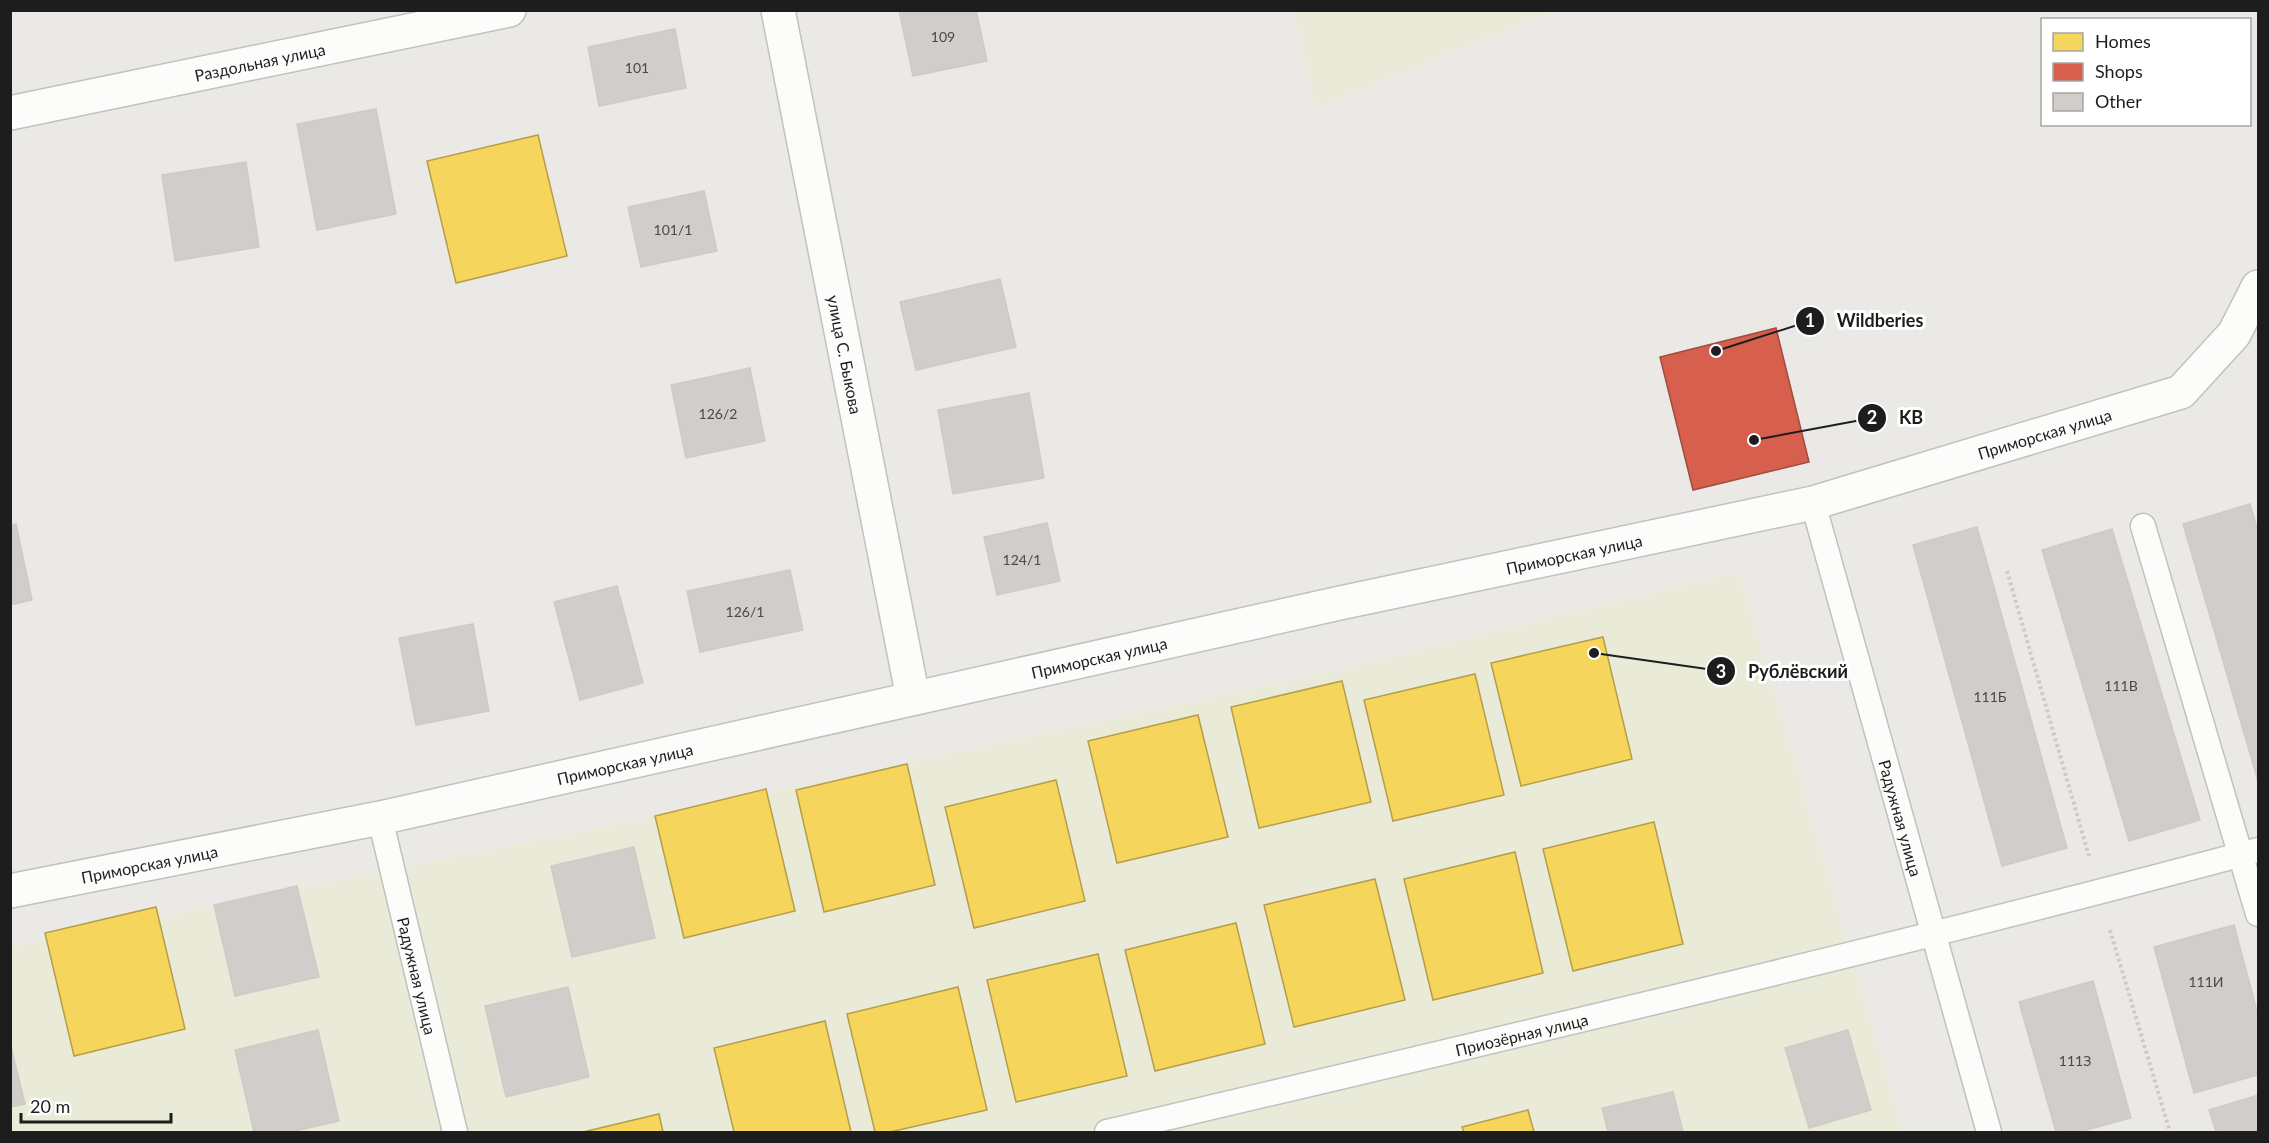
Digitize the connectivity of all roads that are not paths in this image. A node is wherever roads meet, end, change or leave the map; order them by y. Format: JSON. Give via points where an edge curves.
{"nodes":[{"id":1,"x":509,"y":10,"type":"edge"},
{"id":2,"x":778,"y":10,"type":"edge"},
{"id":3,"x":10,"y":113,"type":"edge"},
{"id":4,"x":2259,"y":287,"type":"edge"},
{"id":5,"x":1813,"y":503,"type":"junction"},
{"id":6,"x":2144,"y":526,"type":"dead end"},
{"id":7,"x":913,"y":698,"type":"junction"},
{"id":8,"x":380,"y":818,"type":"junction"},
{"id":9,"x":2250,"y":853,"type":"edge"},
{"id":10,"x":10,"y":891,"type":"edge"},
{"id":11,"x":2259,"y":914,"type":"edge"},
{"id":12,"x":1935,"y":934,"type":"junction"},
{"id":13,"x":455,"y":1132,"type":"edge"},
{"id":14,"x":1107,"y":1132,"type":"edge"},
{"id":15,"x":1989,"y":1132,"type":"edge"}],
"edges":[{"from":1,"to":3,"type":"street","name":"Раздольная улица"},
{"from":2,"to":7,"type":"street","name":"улица С. Быкова"},
{"from":4,"to":5,"type":"street","name":"Приморская улица","via":[[2234,334],[2181,392]]},
{"from":5,"to":7,"type":"street","name":"Приморская улица"},
{"from":5,"to":12,"type":"lane","name":"Радужная улица"},
{"from":6,"to":9,"type":"lane"},
{"from":7,"to":8,"type":"street","name":"Приморская улица"},
{"from":8,"to":10,"type":"street","name":"Приморская улица"},
{"from":8,"to":13,"type":"lane","name":"Радужная улица"},
{"from":9,"to":11,"type":"lane"},
{"from":9,"to":12,"type":"lane","name":"Приозёрная улица"},
{"from":12,"to":14,"type":"lane","name":"Приозёрная улица"},
{"from":12,"to":15,"type":"lane","name":"Радужная улица"}]}
